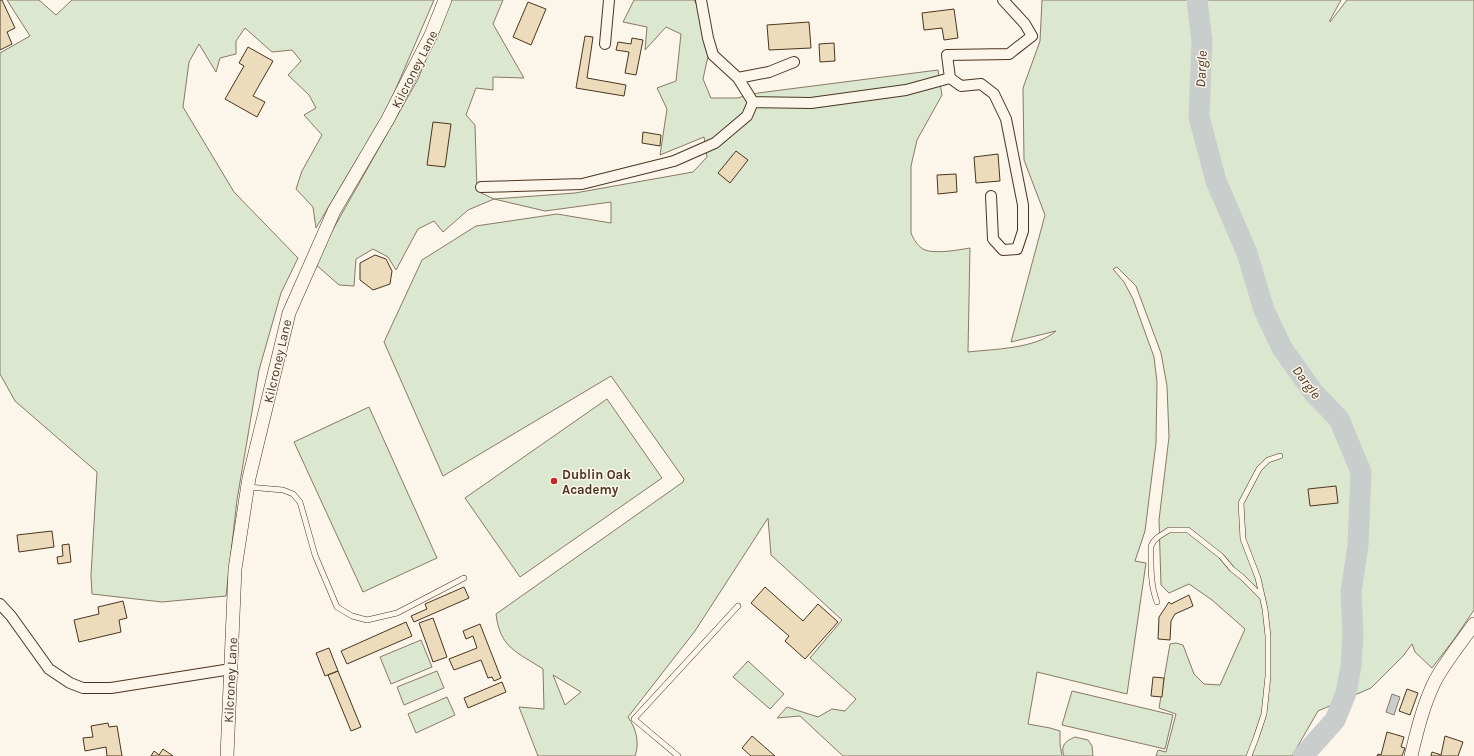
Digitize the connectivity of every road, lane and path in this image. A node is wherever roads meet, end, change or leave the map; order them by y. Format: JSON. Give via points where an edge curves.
{"nodes":[{"id":1,"x":446,"y":0,"type":"edge"},
{"id":2,"x":609,"y":0,"type":"edge"},
{"id":3,"x":701,"y":0,"type":"edge"},
{"id":4,"x":1003,"y":0,"type":"edge"},
{"id":5,"x":605,"y":44,"type":"dead end"},
{"id":6,"x":794,"y":62,"type":"dead end"},
{"id":7,"x":738,"y":78,"type":"junction"},
{"id":8,"x":950,"y":78,"type":"junction"},
{"id":9,"x":753,"y":102,"type":"junction"},
{"id":10,"x":481,"y":187,"type":"dead end"},
{"id":11,"x":991,"y":196,"type":"dead end"},
{"id":12,"x":1280,"y":456,"type":"dead end"},
{"id":13,"x":248,"y":486,"type":"junction"},
{"id":14,"x":464,"y":578,"type":"dead end"},
{"id":15,"x":1262,"y":597,"type":"junction"},
{"id":16,"x":1157,"y":602,"type":"dead end"},
{"id":17,"x":0,"y":604,"type":"edge"},
{"id":18,"x":738,"y":606,"type":"dead end"},
{"id":19,"x":1474,"y":624,"type":"edge"},
{"id":20,"x":231,"y":669,"type":"junction"},
{"id":21,"x":227,"y":756,"type":"edge"},
{"id":22,"x":678,"y":756,"type":"edge"},
{"id":23,"x":1249,"y":756,"type":"edge"},
{"id":24,"x":1411,"y":756,"type":"edge"}],
"edges":[{"from":1,"to":13,"type":"street","name":"Kilcroney Lane","via":[[388,119],[334,211],[289,313]]},
{"from":2,"to":5,"type":"street"},
{"from":3,"to":7,"type":"street","via":[[713,55]]},
{"from":4,"to":8,"type":"street","via":[[1025,24],[1032,36],[1009,54],[947,55]]},
{"from":6,"to":7,"type":"street","via":[[769,72]]},
{"from":7,"to":9,"type":"street"},
{"from":8,"to":9,"type":"street","via":[[906,90],[811,103]]},
{"from":8,"to":11,"type":"street","via":[[961,86],[981,84],[994,94],[1006,119],[1024,205],[1023,231],[1017,249],[1003,250],[994,239]]},
{"from":9,"to":10,"type":"street","via":[[747,116],[715,143],[674,161],[582,184]]},
{"from":12,"to":15,"type":"lane","via":[[1268,460],[1259,469],[1241,503],[1243,539],[1258,578]]},
{"from":13,"to":14,"type":"lane","via":[[283,490],[293,494],[300,502],[315,555],[337,607],[352,616],[367,620],[397,613]]},
{"from":13,"to":20,"type":"street","name":"Kilcroney Lane","via":[[235,570]]},
{"from":15,"to":16,"type":"lane","via":[[1221,556],[1188,530],[1179,529],[1164,533],[1151,546],[1153,593]]},
{"from":15,"to":23,"type":"lane","via":[[1268,636],[1268,676],[1264,714]]},
{"from":17,"to":20,"type":"street","via":[[12,616],[49,669],[83,688],[111,688]]},
{"from":18,"to":22,"type":"lane","via":[[634,719]]},
{"from":19,"to":24,"type":"street","via":[[1435,682],[1424,709]]},
{"from":20,"to":21,"type":"street","name":"Kilcroney Lane"}]}
